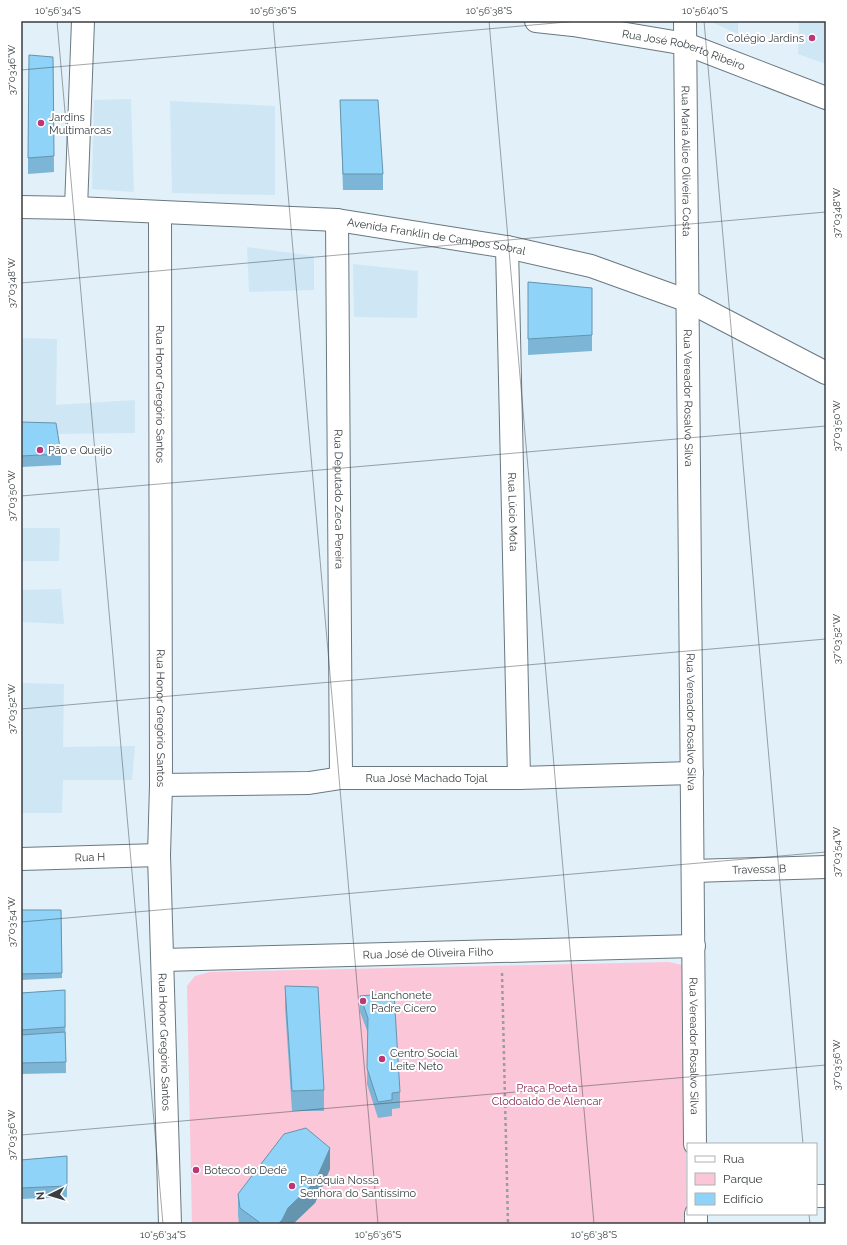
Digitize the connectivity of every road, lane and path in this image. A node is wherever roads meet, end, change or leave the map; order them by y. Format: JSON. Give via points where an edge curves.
{"nodes":[{"id":1,"x":83,"y":21,"type":"edge"},
{"id":2,"x":536,"y":21,"type":"edge"},
{"id":3,"x":685,"y":21,"type":"edge"},
{"id":4,"x":686,"y":44,"type":"junction"},
{"id":5,"x":826,"y":98,"type":"edge"},
{"id":6,"x":21,"y":208,"type":"edge"},
{"id":7,"x":76,"y":208,"type":"junction"},
{"id":8,"x":160,"y":212,"type":"junction"},
{"id":9,"x":337,"y":220,"type":"junction"},
{"id":10,"x":507,"y":247,"type":"junction"},
{"id":11,"x":688,"y":301,"type":"junction"},
{"id":12,"x":826,"y":373,"type":"edge"},
{"id":13,"x":692,"y":773,"type":"junction"},
{"id":14,"x":341,"y":778,"type":"junction"},
{"id":15,"x":519,"y":778,"type":"junction"},
{"id":16,"x":160,"y":785,"type":"junction"},
{"id":17,"x":159,"y":855,"type":"junction"},
{"id":18,"x":21,"y":859,"type":"edge"},
{"id":19,"x":826,"y":867,"type":"edge"},
{"id":20,"x":693,"y":871,"type":"junction"},
{"id":21,"x":694,"y":946,"type":"junction"},
{"id":22,"x":502,"y":951,"type":"junction"},
{"id":23,"x":163,"y":960,"type":"junction"},
{"id":24,"x":695,"y":1143,"type":"edge"},
{"id":25,"x":170,"y":1224,"type":"edge"},
{"id":26,"x":508,"y":1224,"type":"edge"}],
"edges":[{"from":1,"to":7,"type":"street"},
{"from":2,"to":4,"type":"street","name":"Rua José Roberto Ribeiro"},
{"from":3,"to":4,"type":"street","name":"Rua Maria Alice Oliveira Costa"},
{"from":4,"to":5,"type":"street","name":"Rua José Roberto Ribeiro"},
{"from":4,"to":11,"type":"street","name":"Rua Maria Alice Oliveira Costa"},
{"from":6,"to":7,"type":"street","name":"Avenida Franklin de Campos Sobral"},
{"from":7,"to":8,"type":"street","name":"Avenida Franklin de Campos Sobral"},
{"from":8,"to":9,"type":"street","name":"Avenida Franklin de Campos Sobral"},
{"from":8,"to":16,"type":"street","name":"Rua Honor Gregório Santos"},
{"from":9,"to":10,"type":"street","name":"Avenida Franklin de Campos Sobral"},
{"from":9,"to":14,"type":"street","name":"Rua Deputado Zeca Pereira"},
{"from":10,"to":11,"type":"street","name":"Avenida Franklin de Campos Sobral","via":[[591,266]]},
{"from":10,"to":15,"type":"street","name":"Rua Lúcio Mota"},
{"from":11,"to":12,"type":"street","name":"Avenida Franklin de Campos Sobral"},
{"from":11,"to":13,"type":"street","name":"Rua Vereador Rosalvo Silva"},
{"from":13,"to":15,"type":"street","name":"Rua José Machado Tojal"},
{"from":13,"to":20,"type":"street","name":"Rua Vereador Rosalvo Silva"},
{"from":14,"to":15,"type":"street","name":"Rua José Machado Tojal"},
{"from":14,"to":16,"type":"street","name":"Rua José Machado Tojal","via":[[309,783]]},
{"from":16,"to":17,"type":"street","name":"Rua Honor Gregório Santos"},
{"from":17,"to":18,"type":"street","name":"Rua H"},
{"from":17,"to":23,"type":"street","name":"Rua Honor Gregório Santos"},
{"from":19,"to":20,"type":"street","name":"Travessa B"},
{"from":20,"to":21,"type":"street","name":"Rua Vereador Rosalvo Silva"},
{"from":21,"to":22,"type":"street","name":"Rua José de Oliveira Filho"},
{"from":21,"to":24,"type":"street","name":"Rua Vereador Rosalvo Silva"},
{"from":22,"to":23,"type":"street","name":"Rua José de Oliveira Filho"},
{"from":22,"to":26,"type":"path"},
{"from":23,"to":25,"type":"street","name":"Rua Honor Gregório Santos"}]}
